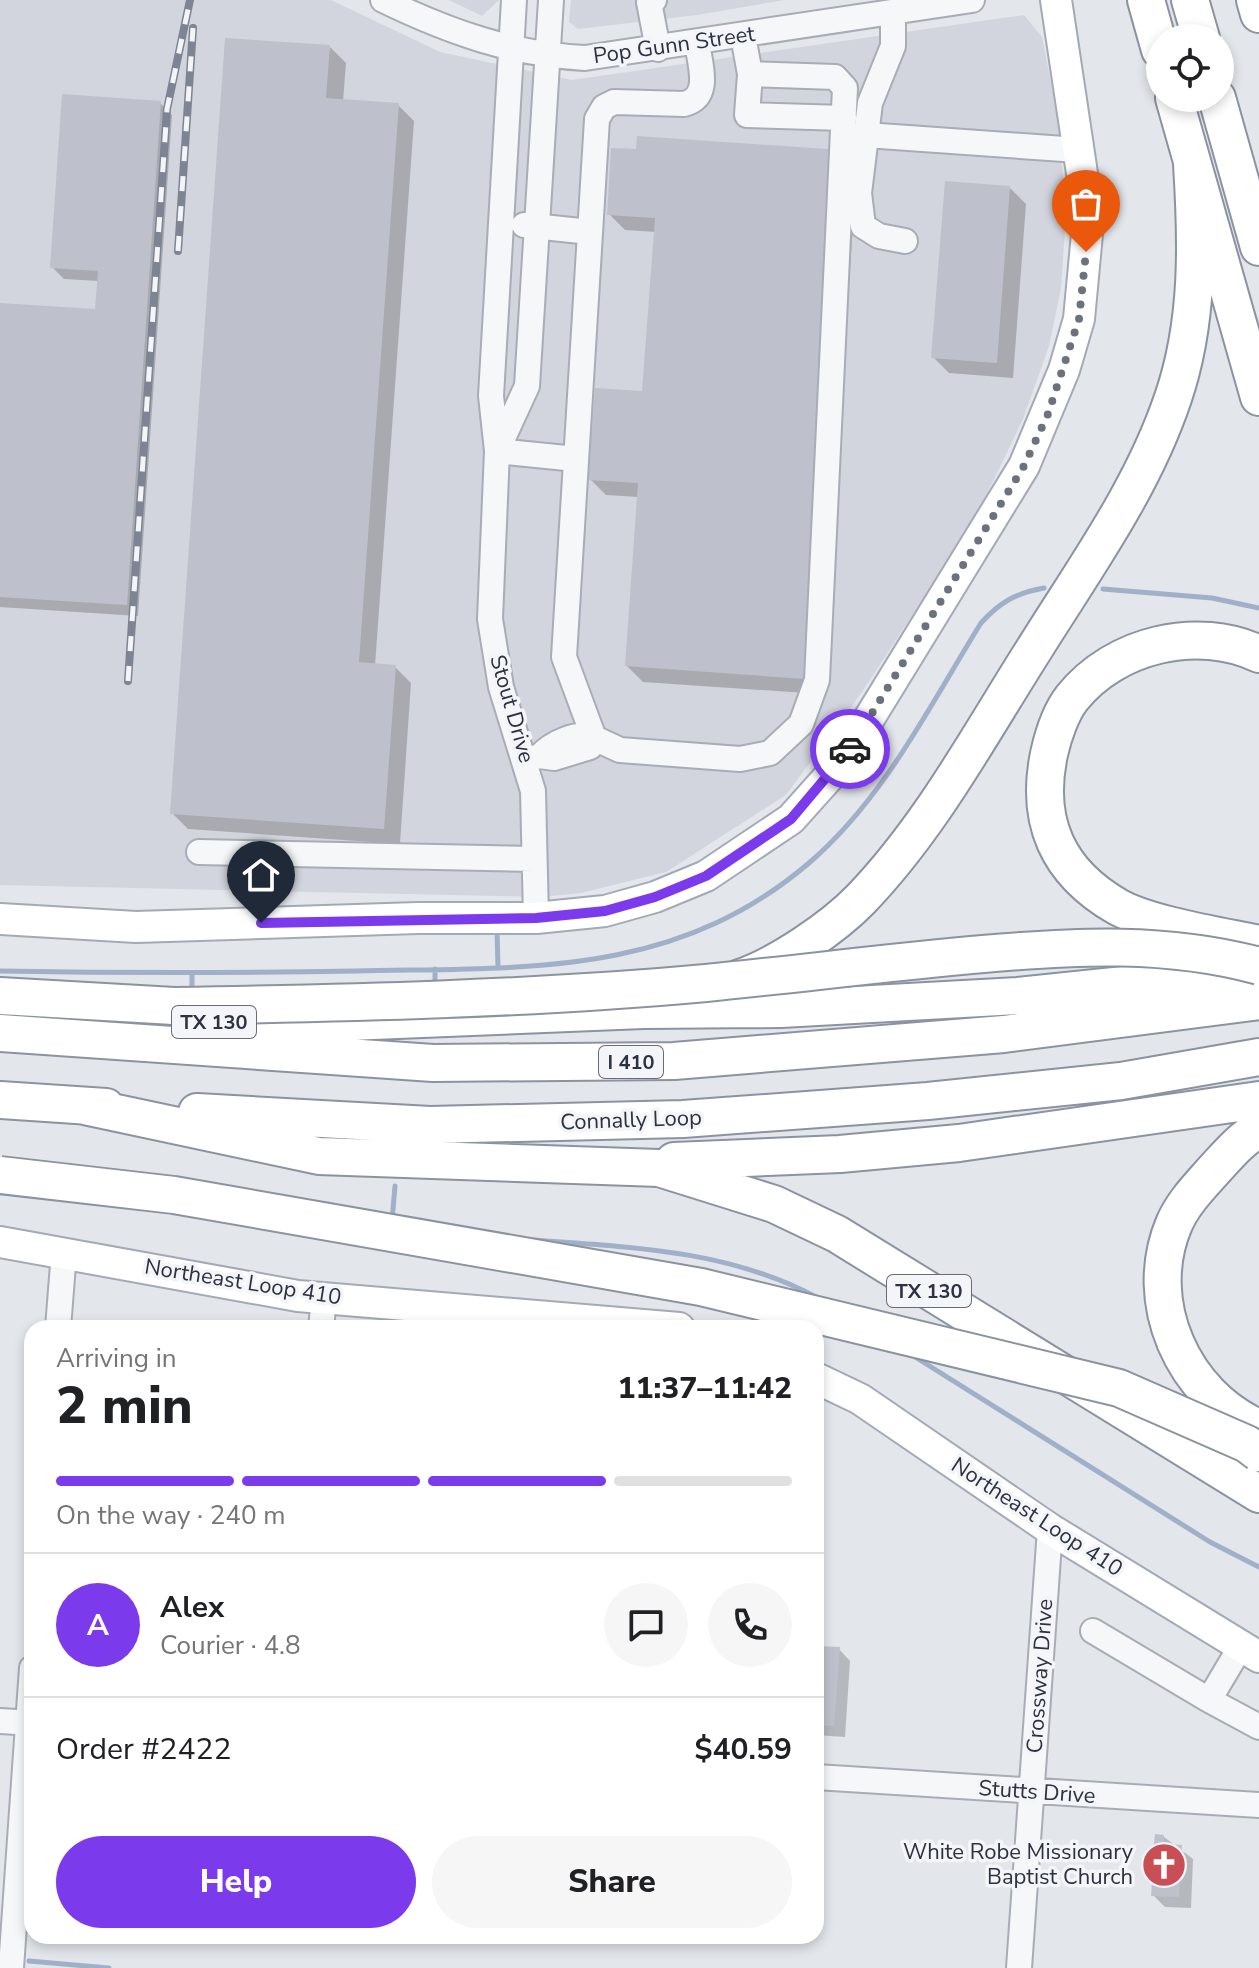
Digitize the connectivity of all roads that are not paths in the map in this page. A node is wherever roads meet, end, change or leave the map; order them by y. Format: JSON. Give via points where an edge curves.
{"nodes":[{"id":1,"x":383,"y":0,"type":"edge"},
{"id":2,"x":514,"y":0,"type":"edge"},
{"id":3,"x":551,"y":0,"type":"edge"},
{"id":4,"x":972,"y":0,"type":"edge"},
{"id":5,"x":1056,"y":0,"type":"edge"},
{"id":6,"x":1146,"y":0,"type":"edge"},
{"id":7,"x":1190,"y":0,"type":"edge"},
{"id":8,"x":1255,"y":0,"type":"edge"},
{"id":9,"x":650,"y":1,"type":"edge"},
{"id":10,"x":860,"y":8,"type":"edge"},
{"id":11,"x":427,"y":10,"type":"edge"},
{"id":12,"x":893,"y":12,"type":"junction"},
{"id":13,"x":1259,"y":14,"type":"edge"},
{"id":14,"x":1153,"y":24,"type":"edge"},
{"id":15,"x":1197,"y":24,"type":"edge"},
{"id":16,"x":743,"y":36,"type":"junction"},
{"id":17,"x":697,"y":43,"type":"junction"},
{"id":18,"x":510,"y":46,"type":"junction"},
{"id":19,"x":658,"y":49,"type":"junction"},
{"id":20,"x":547,"y":54,"type":"junction"},
{"id":21,"x":750,"y":74,"type":"junction"},
{"id":22,"x":1178,"y":112,"type":"edge"},
{"id":23,"x":1221,"y":112,"type":"edge"},
{"id":24,"x":844,"y":118,"type":"junction"},
{"id":25,"x":866,"y":135,"type":"junction"},
{"id":26,"x":1078,"y":150,"type":"junction"},
{"id":27,"x":1192,"y":164,"type":"junction"},
{"id":28,"x":502,"y":222,"type":"junction"},
{"id":29,"x":538,"y":227,"type":"junction"},
{"id":30,"x":590,"y":232,"type":"junction"},
{"id":31,"x":905,"y":241,"type":"dead end"},
{"id":32,"x":1259,"y":247,"type":"edge"},
{"id":33,"x":1259,"y":397,"type":"edge"},
{"id":34,"x":497,"y":451,"type":"junction"},
{"id":35,"x":576,"y":459,"type":"junction"},
{"id":36,"x":1259,"y":654,"type":"edge"},
{"id":37,"x":590,"y":740,"type":"junction"},
{"id":38,"x":533,"y":758,"type":"junction"},
{"id":39,"x":199,"y":852,"type":"dead end"},
{"id":40,"x":534,"y":859,"type":"junction"},
{"id":41,"x":536,"y":918,"type":"junction"},
{"id":42,"x":0,"y":919,"type":"edge"},
{"id":43,"x":1259,"y":944,"type":"edge"},
{"id":44,"x":1259,"y":968,"type":"edge"},
{"id":45,"x":0,"y":996,"type":"edge"},
{"id":46,"x":1259,"y":1001,"type":"edge"},
{"id":47,"x":643,"y":1010,"type":"junction"},
{"id":48,"x":0,"y":1014,"type":"edge"},
{"id":49,"x":0,"y":1033,"type":"edge"},
{"id":50,"x":1259,"y":1057,"type":"edge"},
{"id":51,"x":0,"y":1100,"type":"edge"},
{"id":52,"x":1259,"y":1100,"type":"edge"},
{"id":53,"x":84,"y":1106,"type":"junction"},
{"id":54,"x":1259,"y":1129,"type":"edge"},
{"id":55,"x":569,"y":1167,"type":"junction"},
{"id":56,"x":0,"y":1175,"type":"edge"},
{"id":57,"x":0,"y":1242,"type":"edge"},
{"id":58,"x":64,"y":1252,"type":"junction"},
{"id":59,"x":324,"y":1298,"type":"junction"},
{"id":60,"x":59,"y":1320,"type":"edge"},
{"id":61,"x":322,"y":1320,"type":"edge"},
{"id":62,"x":584,"y":1320,"type":"edge"},
{"id":63,"x":824,"y":1382,"type":"edge"},
{"id":64,"x":1259,"y":1428,"type":"edge"},
{"id":65,"x":1259,"y":1453,"type":"edge"},
{"id":66,"x":1259,"y":1494,"type":"edge"},
{"id":67,"x":1050,"y":1529,"type":"junction"},
{"id":68,"x":1093,"y":1631,"type":"dead end"},
{"id":69,"x":1250,"y":1652,"type":"edge"},
{"id":70,"x":1209,"y":1700,"type":"junction"},
{"id":71,"x":0,"y":1721,"type":"edge"},
{"id":72,"x":24,"y":1723,"type":"edge"},
{"id":73,"x":1259,"y":1727,"type":"edge"},
{"id":74,"x":824,"y":1778,"type":"edge"},
{"id":75,"x":1032,"y":1792,"type":"junction"},
{"id":76,"x":24,"y":1800,"type":"edge"},
{"id":77,"x":1259,"y":1805,"type":"edge"},
{"id":78,"x":11,"y":1968,"type":"edge"},
{"id":79,"x":1019,"y":1968,"type":"edge"}],
"edges":[{"from":1,"to":11,"type":"street","name":"Pop Gunn Street"},
{"from":2,"to":18,"type":"street","name":"Stout Drive"},
{"from":3,"to":20,"type":"street","name":"Stout Drive"},
{"from":4,"to":12,"type":"street","name":"Pop Gunn Street"},
{"from":5,"to":26,"type":"main road"},
{"from":6,"to":14,"type":"highway"},
{"from":7,"to":15,"type":"highway"},
{"from":8,"to":13,"type":"highway"},
{"from":9,"to":19,"type":"street"},
{"from":10,"to":12,"type":"street","name":"Pop Gunn Street"},
{"from":10,"to":16,"type":"street","name":"Pop Gunn Street"},
{"from":11,"to":18,"type":"street","name":"Pop Gunn Street","via":[[466,38]]},
{"from":12,"to":25,"type":"street","via":[[893,46],[870,103]]},
{"from":16,"to":17,"type":"street","name":"Pop Gunn Street"},
{"from":16,"to":21,"type":"street"},
{"from":17,"to":19,"type":"street","name":"Pop Gunn Street"},
{"from":17,"to":30,"type":"street","via":[[702,79],[695,101],[614,102],[597,119]]},
{"from":18,"to":20,"type":"street","name":"Pop Gunn Street"},
{"from":18,"to":28,"type":"street","name":"Stout Drive"},
{"from":19,"to":20,"type":"street","name":"Pop Gunn Street","via":[[585,58]]},
{"from":20,"to":29,"type":"street","name":"Stout Drive"},
{"from":21,"to":24,"type":"street","via":[[835,77],[845,88]]},
{"from":21,"to":24,"type":"street","via":[[747,115]]},
{"from":22,"to":27,"type":"highway"},
{"from":23,"to":32,"type":"highway"},
{"from":24,"to":37,"type":"street","via":[[817,680],[801,724],[770,753],[740,759],[620,750]]},
{"from":25,"to":26,"type":"street"},
{"from":25,"to":31,"type":"street","via":[[859,193],[863,226],[879,236]]},
{"from":26,"to":41,"type":"main road","via":[[1087,234],[1079,319],[1048,414],[1024,466],[843,761],[791,819],[706,876],[605,911]]},
{"from":27,"to":33,"type":"highway"},
{"from":27,"to":47,"type":"highway","via":[[1194,301],[1174,395],[1147,465],[920,832],[859,902],[761,971]]},
{"from":28,"to":29,"type":"street"},
{"from":28,"to":34,"type":"street","name":"Stout Drive","via":[[491,396]]},
{"from":29,"to":30,"type":"street"},
{"from":29,"to":34,"type":"street","name":"Stout Drive","via":[[527,386]]},
{"from":30,"to":35,"type":"street"},
{"from":34,"to":35,"type":"street"},
{"from":34,"to":38,"type":"street","name":"Stout Drive","via":[[490,619],[501,687]]},
{"from":35,"to":37,"type":"street","via":[[564,657]]},
{"from":36,"to":43,"type":"highway","via":[[1202,638],[1155,645],[1101,670],[1071,699],[1052,741],[1043,785],[1048,828],[1062,856],[1082,880],[1119,908]]},
{"from":37,"to":38,"type":"street","via":[[554,758]]},
{"from":38,"to":40,"type":"street","name":"Stout Drive"},
{"from":39,"to":40,"type":"street"},
{"from":40,"to":41,"type":"street","name":"Stout Drive"},
{"from":41,"to":42,"type":"main road","via":[[136,927]]},
{"from":44,"to":45,"type":"highway","bridge":true,"via":[[1184,949],[1071,947],[479,1000],[174,1006]]},
{"from":44,"to":47,"type":"highway","number":"TX 130","via":[[1018,996],[781,1009]]},
{"from":46,"to":49,"type":"highway","number":"I 410","via":[[1004,1034],[674,1061],[433,1063]]},
{"from":47,"to":48,"type":"highway","number":"TX 130","via":[[183,1022]]},
{"from":50,"to":53,"type":"highway","name":"Connally Loop","via":[[1091,1084],[683,1119],[430,1125]]},
{"from":51,"to":53,"type":"highway","name":"Connally Loop"},
{"from":52,"to":55,"type":"highway","via":[[915,1147]]},
{"from":53,"to":55,"type":"highway","number":"TX 130","via":[[319,1156]]},
{"from":54,"to":64,"type":"highway","via":[[1189,1197],[1174,1222],[1161,1281],[1165,1312],[1197,1383],[1216,1403]]},
{"from":55,"to":66,"type":"highway","number":"TX 130","via":[[659,1168],[787,1210],[837,1234]]},
{"from":56,"to":65,"type":"highway","bridge":true,"via":[[174,1195],[701,1287],[1119,1388]]},
{"from":57,"to":58,"type":"main road","name":"Northeast Loop 410"},
{"from":58,"to":59,"type":"main road","name":"Northeast Loop 410"},
{"from":58,"to":60,"type":"street"},
{"from":59,"to":61,"type":"street"},
{"from":59,"to":62,"type":"main road","name":"Northeast Loop 410"},
{"from":63,"to":67,"type":"main road","name":"Northeast Loop 410","via":[[860,1399]]},
{"from":67,"to":69,"type":"main road","name":"Northeast Loop 410"},
{"from":67,"to":75,"type":"street","name":"Crossway Drive"},
{"from":68,"to":70,"type":"street"},
{"from":69,"to":70,"type":"street"},
{"from":70,"to":73,"type":"street"},
{"from":71,"to":72,"type":"street"},
{"from":74,"to":75,"type":"street","name":"Stutts Drive"},
{"from":75,"to":77,"type":"street","name":"Stutts Drive"},
{"from":75,"to":79,"type":"street","name":"Crossway Drive"},
{"from":76,"to":78,"type":"street"}]}
